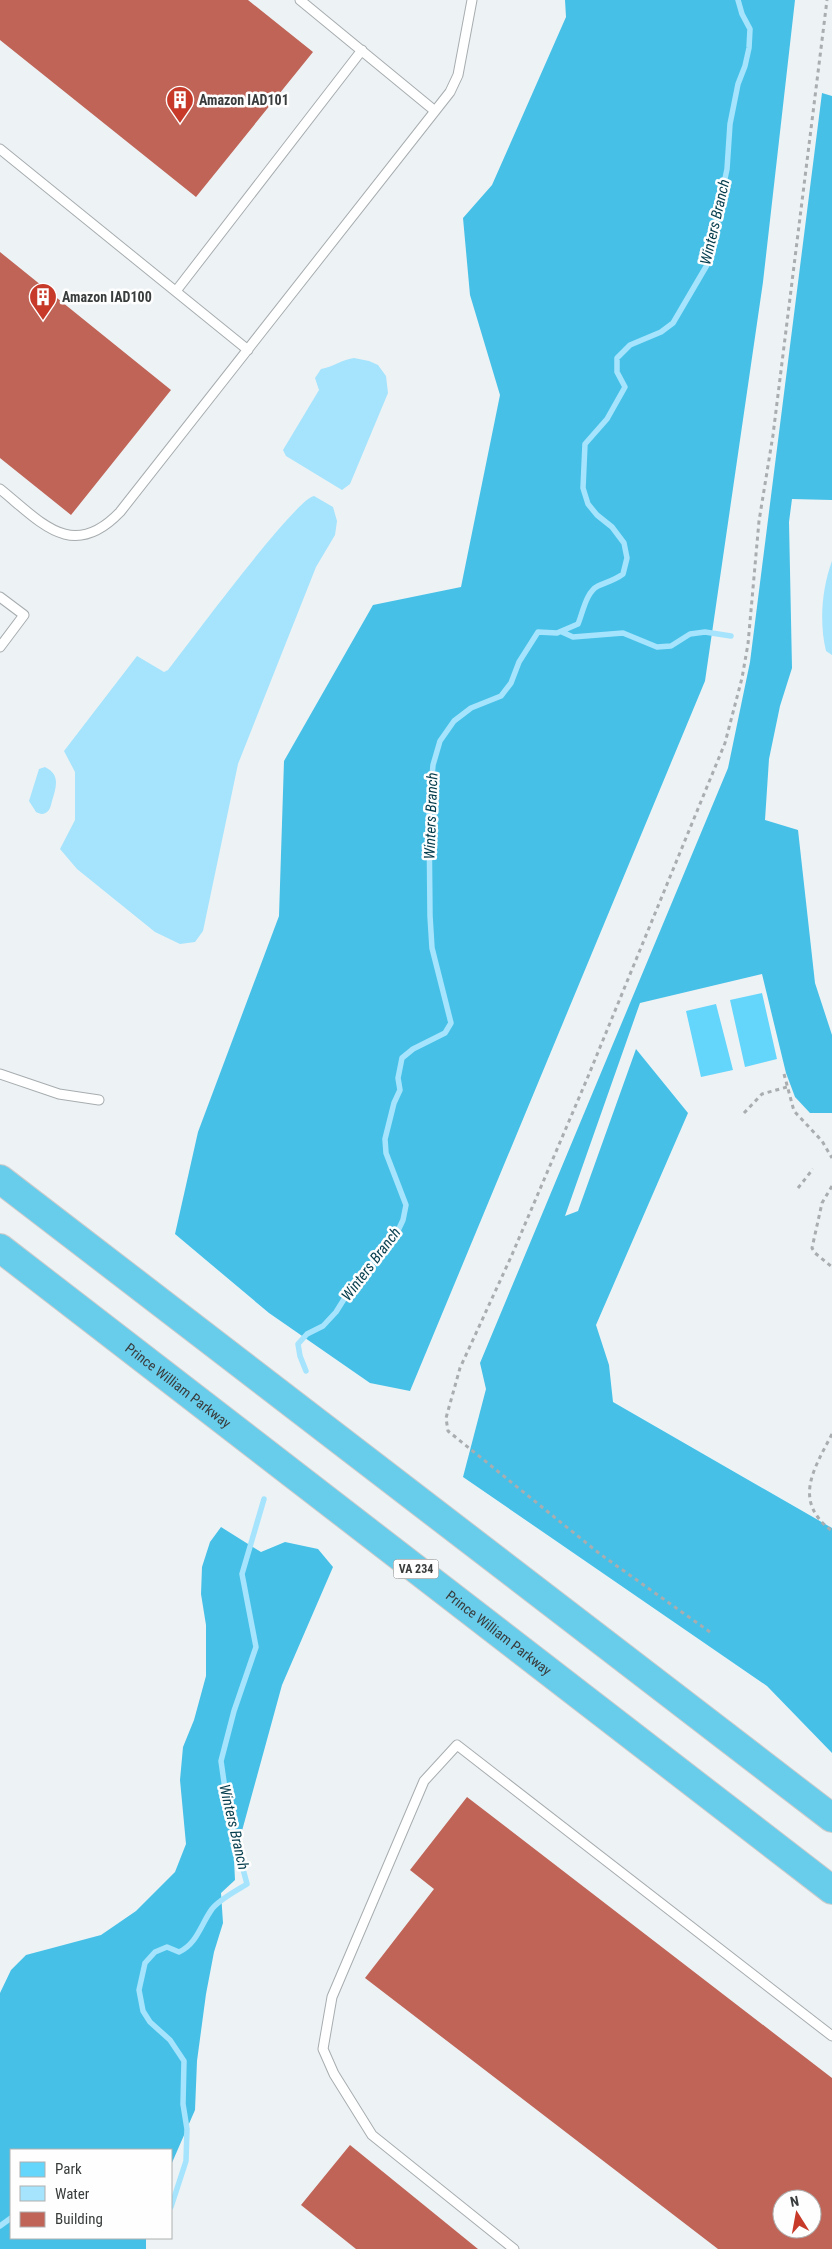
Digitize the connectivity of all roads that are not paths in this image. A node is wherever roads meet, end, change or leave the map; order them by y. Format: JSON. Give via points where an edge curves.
{"nodes":[{"id":1,"x":300,"y":0,"type":"edge"},
{"id":2,"x":472,"y":0,"type":"edge"},
{"id":3,"x":362,"y":50,"type":"junction"},
{"id":4,"x":435,"y":111,"type":"junction"},
{"id":5,"x":0,"y":149,"type":"edge"},
{"id":6,"x":176,"y":292,"type":"junction"},
{"id":7,"x":248,"y":350,"type":"junction"},
{"id":8,"x":0,"y":490,"type":"edge"},
{"id":9,"x":0,"y":597,"type":"edge"},
{"id":10,"x":0,"y":647,"type":"edge"},
{"id":11,"x":0,"y":1074,"type":"edge"},
{"id":12,"x":99,"y":1100,"type":"dead end"},
{"id":13,"x":0,"y":1179,"type":"edge"},
{"id":14,"x":0,"y":1248,"type":"edge"},
{"id":15,"x":832,"y":1818,"type":"edge"},
{"id":16,"x":832,"y":1890,"type":"edge"},
{"id":17,"x":832,"y":2036,"type":"edge"},
{"id":18,"x":514,"y":2249,"type":"edge"}],
"edges":[{"from":1,"to":3,"type":"lane"},
{"from":2,"to":4,"type":"lane","via":[[458,75]]},
{"from":3,"to":4,"type":"lane"},
{"from":3,"to":6,"type":"lane"},
{"from":4,"to":7,"type":"lane"},
{"from":5,"to":6,"type":"lane"},
{"from":6,"to":7,"type":"lane"},
{"from":7,"to":8,"type":"lane","via":[[107,526],[90,534],[71,537],[50,529]]},
{"from":9,"to":10,"type":"lane","via":[[24,615]]},
{"from":11,"to":12,"type":"lane","via":[[59,1094]]},
{"from":13,"to":15,"type":"highway"},
{"from":14,"to":16,"type":"highway","name":"Prince William Parkway","number":"VA 234"},
{"from":17,"to":18,"type":"lane","via":[[457,1745],[424,1781],[332,1997],[322,2049],[372,2135]]}]}
